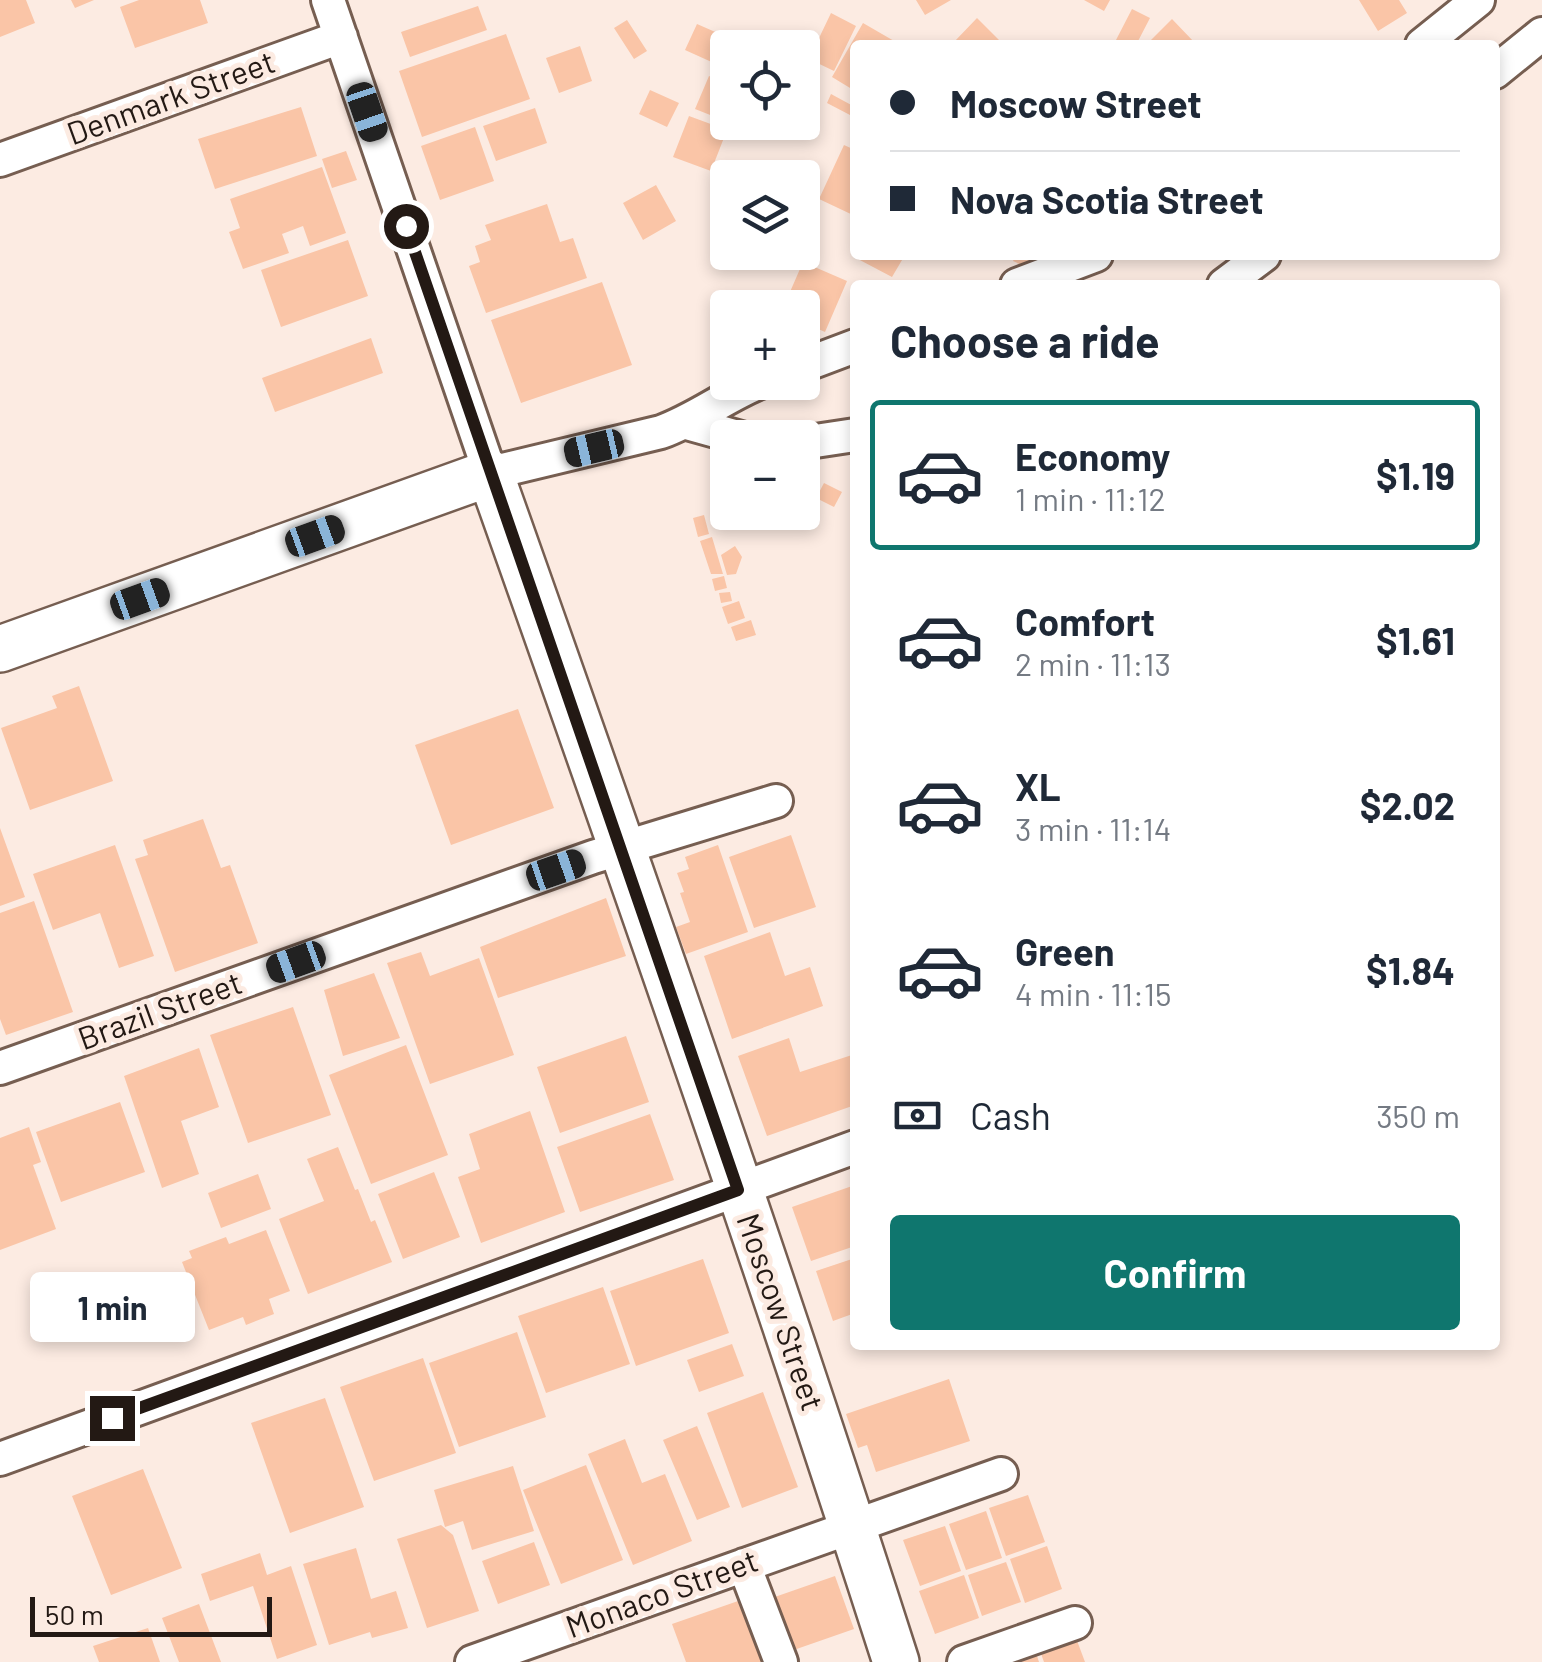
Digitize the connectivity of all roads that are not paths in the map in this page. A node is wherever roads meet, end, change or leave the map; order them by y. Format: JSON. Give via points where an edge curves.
{"nodes":[{"id":1,"x":328,"y":0,"type":"edge"},
{"id":2,"x":1478,"y":0,"type":"edge"},
{"id":3,"x":1542,"y":34,"type":"edge"},
{"id":4,"x":341,"y":37,"type":"junction"},
{"id":5,"x":1428,"y":40,"type":"edge"},
{"id":6,"x":1500,"y":68,"type":"edge"},
{"id":7,"x":0,"y":160,"type":"edge"},
{"id":8,"x":1083,"y":260,"type":"edge"},
{"id":9,"x":1257,"y":260,"type":"edge"},
{"id":10,"x":1030,"y":280,"type":"edge"},
{"id":11,"x":1231,"y":280,"type":"edge"},
{"id":12,"x":850,"y":348,"type":"edge"},
{"id":13,"x":820,"y":359,"type":"edge"},
{"id":14,"x":724,"y":400,"type":"edge"},
{"id":15,"x":686,"y":423,"type":"junction"},
{"id":16,"x":710,"y":430,"type":"edge"},
{"id":17,"x":850,"y":435,"type":"edge"},
{"id":18,"x":820,"y":440,"type":"edge"},
{"id":19,"x":490,"y":474,"type":"junction"},
{"id":20,"x":0,"y":650,"type":"edge"},
{"id":21,"x":776,"y":802,"type":"dead end"},
{"id":22,"x":621,"y":848,"type":"junction"},
{"id":23,"x":0,"y":1068,"type":"edge"},
{"id":24,"x":850,"y":1148,"type":"edge"},
{"id":25,"x":738,"y":1190,"type":"junction"},
{"id":26,"x":0,"y":1459,"type":"edge"},
{"id":27,"x":1001,"y":1474,"type":"dead end"},
{"id":28,"x":853,"y":1527,"type":"junction"},
{"id":29,"x":744,"y":1565,"type":"junction"},
{"id":30,"x":1074,"y":1623,"type":"dead end"},
{"id":31,"x":472,"y":1662,"type":"edge"},
{"id":32,"x":781,"y":1662,"type":"edge"},
{"id":33,"x":896,"y":1662,"type":"edge"},
{"id":34,"x":964,"y":1662,"type":"edge"}],
"edges":[{"from":1,"to":4,"type":"street","name":"Moscow Street"},
{"from":2,"to":5,"type":"street"},
{"from":3,"to":6,"type":"street"},
{"from":4,"to":7,"type":"street","name":"Denmark Street"},
{"from":4,"to":19,"type":"street","name":"Moscow Street"},
{"from":8,"to":10,"type":"street"},
{"from":9,"to":11,"type":"street"},
{"from":12,"to":13,"type":"street"},
{"from":14,"to":15,"type":"street"},
{"from":15,"to":16,"type":"street"},
{"from":15,"to":19,"type":"street"},
{"from":17,"to":18,"type":"street"},
{"from":19,"to":20,"type":"street"},
{"from":19,"to":22,"type":"street","name":"Moscow Street"},
{"from":21,"to":22,"type":"street","name":"Brazil Street"},
{"from":22,"to":23,"type":"street","name":"Brazil Street"},
{"from":22,"to":25,"type":"street","name":"Moscow Street"},
{"from":24,"to":25,"type":"street"},
{"from":25,"to":26,"type":"street"},
{"from":25,"to":28,"type":"street","name":"Moscow Street"},
{"from":27,"to":28,"type":"street","name":"Monaco Street"},
{"from":28,"to":29,"type":"street","name":"Monaco Street"},
{"from":28,"to":33,"type":"street","name":"Moscow Street"},
{"from":29,"to":31,"type":"street","name":"Monaco Street"},
{"from":29,"to":32,"type":"street"},
{"from":30,"to":34,"type":"street"}]}
